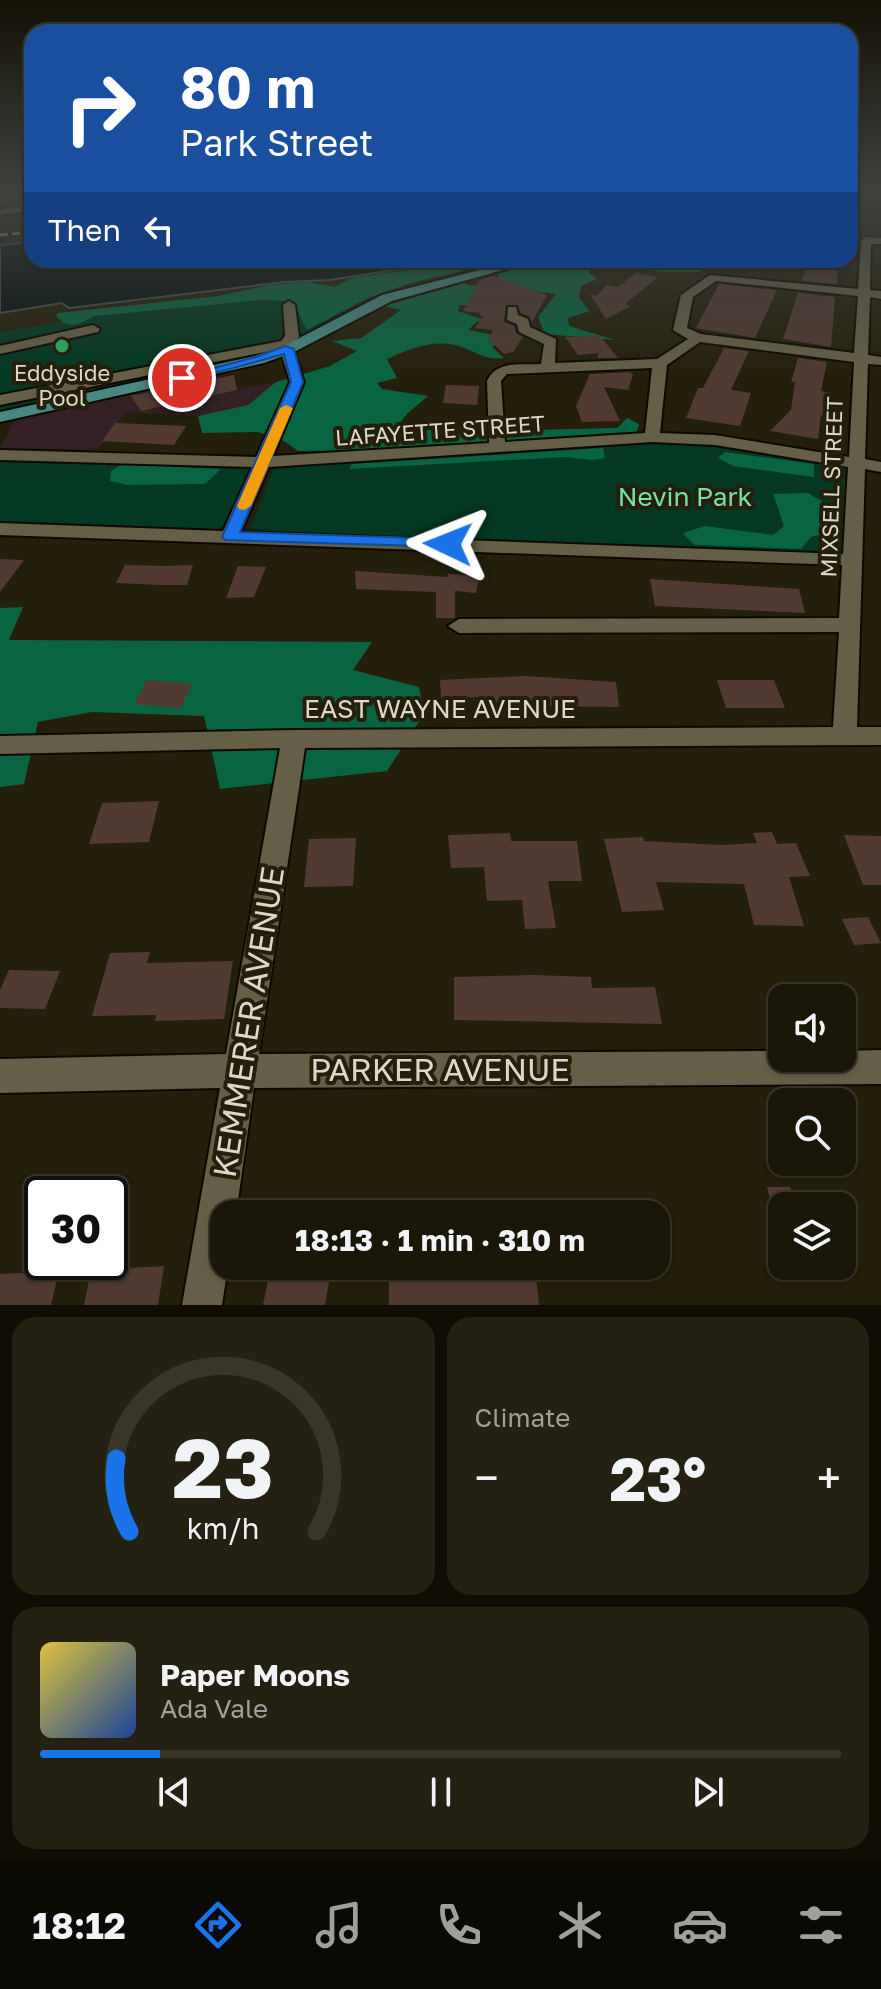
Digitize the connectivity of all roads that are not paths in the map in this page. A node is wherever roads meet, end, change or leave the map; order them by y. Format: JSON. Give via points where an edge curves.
{"nodes":[{"id":1,"x":873,"y":255,"type":"edge"},
{"id":2,"x":502,"y":268,"type":"edge"},
{"id":3,"x":872,"y":294,"type":"edge"},
{"id":4,"x":289,"y":305,"type":"dead end"},
{"id":5,"x":512,"y":310,"type":"dead end"},
{"id":6,"x":93,"y":329,"type":"dead end"},
{"id":7,"x":698,"y":338,"type":"junction"},
{"id":8,"x":287,"y":347,"type":"junction"},
{"id":9,"x":0,"y":350,"type":"edge"},
{"id":10,"x":861,"y":358,"type":"junction"},
{"id":11,"x":881,"y":361,"type":"edge"},
{"id":12,"x":660,"y":363,"type":"junction"},
{"id":13,"x":548,"y":366,"type":"junction"},
{"id":14,"x":0,"y":400,"type":"edge"},
{"id":15,"x":0,"y":417,"type":"edge"},
{"id":16,"x":652,"y":437,"type":"junction"},
{"id":17,"x":497,"y":449,"type":"junction"},
{"id":18,"x":0,"y":455,"type":"edge"},
{"id":19,"x":264,"y":462,"type":"junction"},
{"id":20,"x":856,"y":463,"type":"junction"},
{"id":21,"x":881,"y":467,"type":"edge"},
{"id":22,"x":0,"y":529,"type":"edge"},
{"id":23,"x":230,"y":537,"type":"junction"},
{"id":24,"x":852,"y":560,"type":"junction"},
{"id":25,"x":850,"y":625,"type":"junction"},
{"id":26,"x":459,"y":626,"type":"dead end"},
{"id":27,"x":845,"y":736,"type":"junction"},
{"id":28,"x":881,"y":736,"type":"edge"},
{"id":29,"x":294,"y":739,"type":"junction"},
{"id":30,"x":0,"y":745,"type":"edge"},
{"id":31,"x":881,"y":1067,"type":"edge"},
{"id":32,"x":239,"y":1071,"type":"junction"},
{"id":33,"x":0,"y":1076,"type":"edge"},
{"id":34,"x":202,"y":1305,"type":"edge"}],
"edges":[{"from":1,"to":3,"type":"street","name":"MIXSELL STREET"},
{"from":2,"to":8,"type":"main road","via":[[387,298]]},
{"from":3,"to":7,"type":"street","via":[[714,277],[687,295],[682,310],[680,330]]},
{"from":3,"to":10,"type":"street","name":"MIXSELL STREET"},
{"from":4,"to":8,"type":"street","via":[[292,337]]},
{"from":5,"to":13,"type":"street","via":[[511,317],[523,322],[524,329],[551,342]]},
{"from":6,"to":9,"type":"street"},
{"from":7,"to":10,"type":"street"},
{"from":7,"to":12,"type":"street"},
{"from":8,"to":14,"type":"street"},
{"from":8,"to":15,"type":"main road","via":[[208,373]]},
{"from":8,"to":19,"type":"street","via":[[297,382]]},
{"from":10,"to":11,"type":"street"},
{"from":10,"to":20,"type":"street","name":"MIXSELL STREET"},
{"from":12,"to":13,"type":"street"},
{"from":12,"to":16,"type":"street"},
{"from":13,"to":17,"type":"street","via":[[498,373]]},
{"from":16,"to":17,"type":"street","name":"LAFAYETTE STREET"},
{"from":16,"to":20,"type":"street","name":"LAFAYETTE STREET","via":[[715,440]]},
{"from":17,"to":19,"type":"street","name":"LAFAYETTE STREET"},
{"from":18,"to":19,"type":"street","name":"LAFAYETTE STREET"},
{"from":19,"to":23,"type":"street"},
{"from":20,"to":21,"type":"street","name":"LAFAYETTE STREET"},
{"from":20,"to":24,"type":"street","name":"MIXSELL STREET"},
{"from":22,"to":23,"type":"street"},
{"from":23,"to":24,"type":"street"},
{"from":24,"to":25,"type":"street","name":"MIXSELL STREET"},
{"from":25,"to":26,"type":"street"},
{"from":25,"to":27,"type":"street","name":"MIXSELL STREET"},
{"from":27,"to":28,"type":"street","name":"EAST WAYNE AVENUE"},
{"from":27,"to":29,"type":"street","name":"EAST WAYNE AVENUE"},
{"from":29,"to":30,"type":"street","name":"EAST WAYNE AVENUE"},
{"from":29,"to":32,"type":"street","name":"KEMMERER AVENUE"},
{"from":31,"to":32,"type":"street","name":"PARKER AVENUE"},
{"from":32,"to":33,"type":"street","name":"PARKER AVENUE"},
{"from":32,"to":34,"type":"street","name":"KEMMERER AVENUE"}]}
